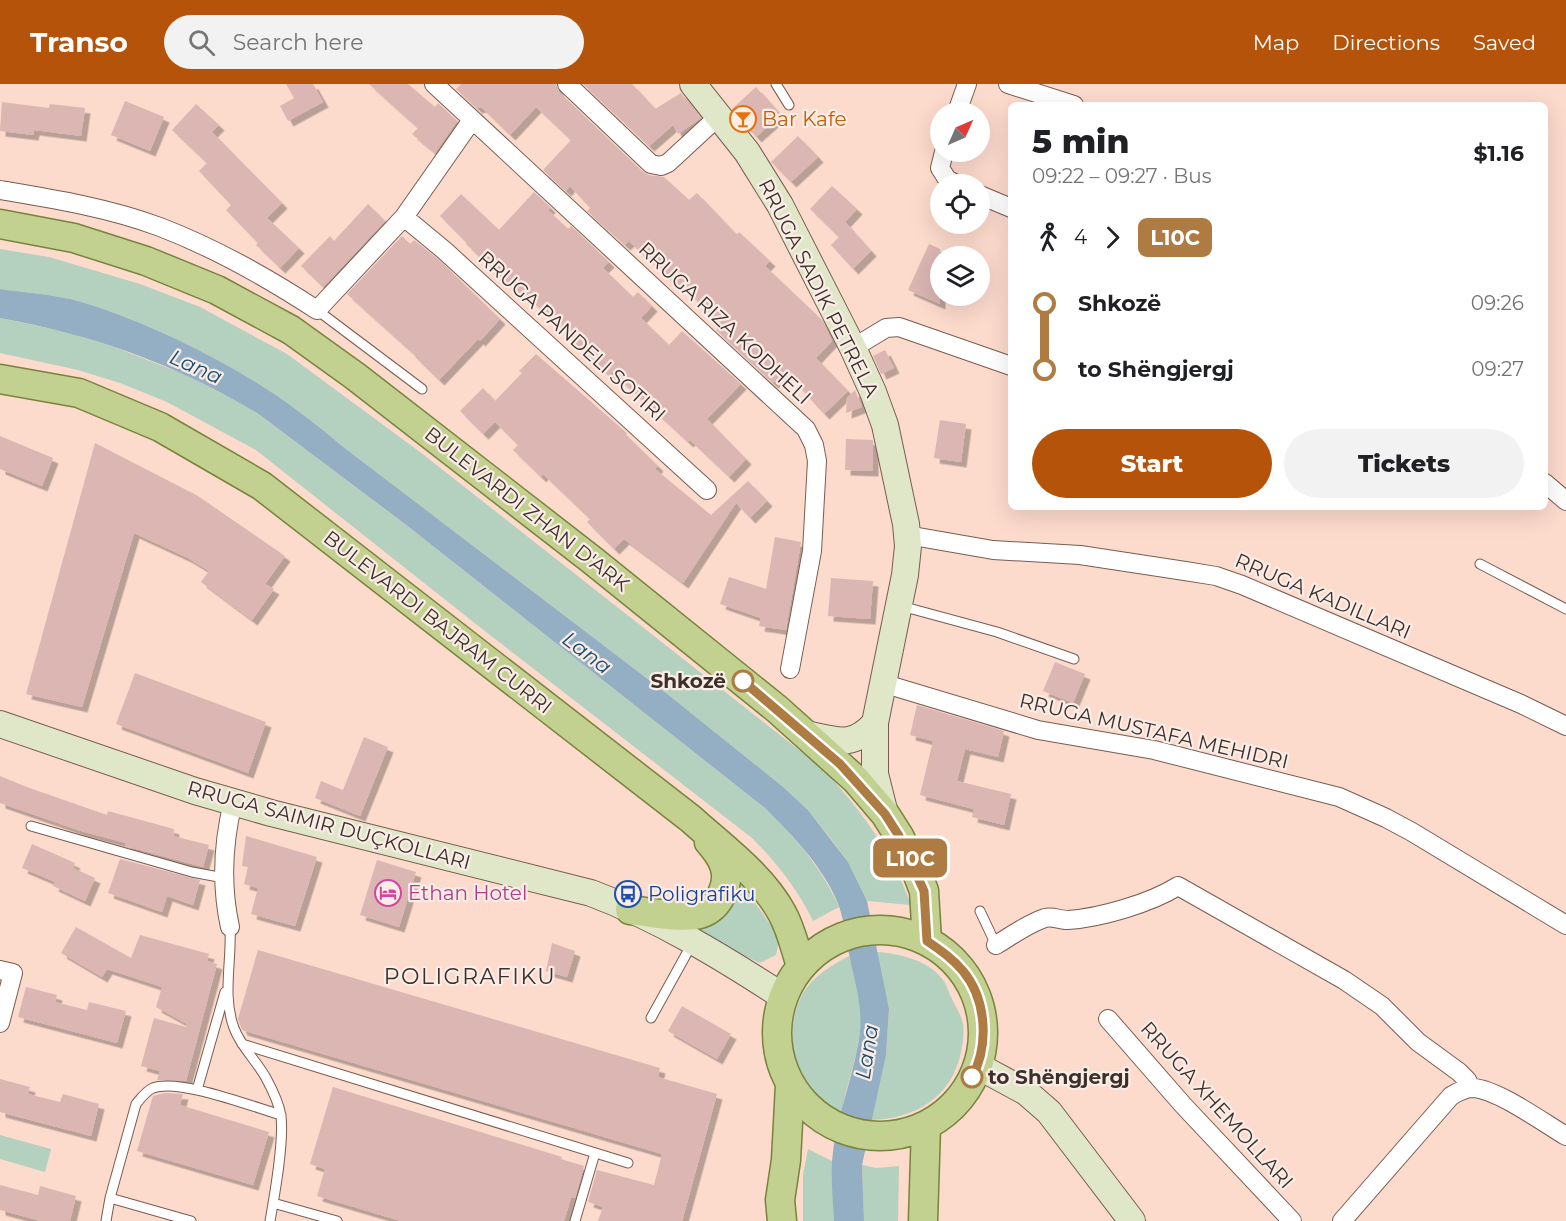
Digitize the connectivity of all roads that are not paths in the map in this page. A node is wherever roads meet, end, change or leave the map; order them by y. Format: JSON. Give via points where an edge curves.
{"nodes":[{"id":1,"x":434,"y":84,"type":"edge"},
{"id":2,"x":567,"y":84,"type":"edge"},
{"id":3,"x":693,"y":84,"type":"edge"},
{"id":4,"x":776,"y":84,"type":"edge"},
{"id":5,"x":967,"y":84,"type":"edge"},
{"id":6,"x":1008,"y":84,"type":"edge"},
{"id":7,"x":961,"y":102,"type":"edge"},
{"id":8,"x":1065,"y":102,"type":"edge"},
{"id":9,"x":789,"y":105,"type":"dead end"},
{"id":10,"x":719,"y":116,"type":"junction"},
{"id":11,"x":472,"y":120,"type":"junction"},
{"id":12,"x":0,"y":190,"type":"edge"},
{"id":13,"x":990,"y":199,"type":"edge"},
{"id":14,"x":1008,"y":207,"type":"edge"},
{"id":15,"x":404,"y":217,"type":"junction"},
{"id":16,"x":0,"y":224,"type":"edge"},
{"id":17,"x":317,"y":310,"type":"junction"},
{"id":18,"x":853,"y":348,"type":"junction"},
{"id":19,"x":1008,"y":365,"type":"edge"},
{"id":20,"x":0,"y":379,"type":"edge"},
{"id":21,"x":422,"y":389,"type":"dead end"},
{"id":22,"x":1548,"y":486,"type":"edge"},
{"id":23,"x":707,"y":490,"type":"dead end"},
{"id":24,"x":1566,"y":501,"type":"edge"},
{"id":25,"x":907,"y":535,"type":"junction"},
{"id":26,"x":1480,"y":564,"type":"dead end"},
{"id":27,"x":899,"y":605,"type":"junction"},
{"id":28,"x":1566,"y":609,"type":"edge"},
{"id":29,"x":1074,"y":659,"type":"dead end"},
{"id":30,"x":790,"y":669,"type":"dead end"},
{"id":31,"x":882,"y":683,"type":"junction"},
{"id":32,"x":875,"y":723,"type":"junction"},
{"id":33,"x":0,"y":724,"type":"edge"},
{"id":34,"x":1566,"y":726,"type":"edge"},
{"id":35,"x":806,"y":735,"type":"junction"},
{"id":36,"x":233,"y":802,"type":"junction"},
{"id":37,"x":885,"y":814,"type":"junction"},
{"id":38,"x":691,"y":819,"type":"junction"},
{"id":39,"x":31,"y":826,"type":"dead end"},
{"id":40,"x":224,"y":878,"type":"junction"},
{"id":41,"x":630,"y":910,"type":"junction"},
{"id":42,"x":980,"y":911,"type":"dead end"},
{"id":43,"x":1566,"y":925,"type":"edge"},
{"id":44,"x":230,"y":927,"type":"joint"},
{"id":45,"x":927,"y":941,"type":"junction"},
{"id":46,"x":693,"y":942,"type":"junction"},
{"id":47,"x":996,"y":945,"type":"joint"},
{"id":48,"x":801,"y":966,"type":"junction"},
{"id":49,"x":0,"y":970,"type":"edge"},
{"id":50,"x":228,"y":984,"type":"junction"},
{"id":51,"x":782,"y":996,"type":"junction"},
{"id":52,"x":1,"y":1013,"type":"edge"},
{"id":53,"x":651,"y":1018,"type":"dead end"},
{"id":54,"x":1108,"y":1019,"type":"dead end"},
{"id":55,"x":242,"y":1044,"type":"junction"},
{"id":56,"x":978,"y":1066,"type":"junction"},
{"id":57,"x":790,"y":1085,"type":"junction"},
{"id":58,"x":1472,"y":1088,"type":"junction"},
{"id":59,"x":197,"y":1090,"type":"junction"},
{"id":60,"x":281,"y":1115,"type":"junction"},
{"id":61,"x":926,"y":1126,"type":"junction"},
{"id":62,"x":1566,"y":1136,"type":"edge"},
{"id":63,"x":595,"y":1153,"type":"junction"},
{"id":64,"x":628,"y":1163,"type":"dead end"},
{"id":65,"x":110,"y":1198,"type":"junction"},
{"id":66,"x":273,"y":1203,"type":"junction"},
{"id":67,"x":776,"y":1214,"type":"edge"},
{"id":68,"x":106,"y":1221,"type":"edge"},
{"id":69,"x":191,"y":1221,"type":"edge"},
{"id":70,"x":270,"y":1221,"type":"edge"},
{"id":71,"x":337,"y":1221,"type":"edge"},
{"id":72,"x":575,"y":1221,"type":"edge"},
{"id":73,"x":923,"y":1221,"type":"edge"},
{"id":74,"x":1132,"y":1221,"type":"edge"},
{"id":75,"x":1292,"y":1221,"type":"edge"},
{"id":76,"x":1342,"y":1221,"type":"edge"}],
"edges":[{"from":1,"to":11,"type":"street","name":"RRUGA RIZA KODHELI"},
{"from":2,"to":10,"type":"street","via":[[651,164],[669,163]]},
{"from":3,"to":10,"type":"main road","name":"RRUGA SADIK PETRELA"},
{"from":4,"to":9,"type":"lane"},
{"from":5,"to":7,"type":"street"},
{"from":6,"to":8,"type":"street"},
{"from":10,"to":18,"type":"main road","name":"RRUGA SADIK PETRELA","via":[[780,205]]},
{"from":11,"to":15,"type":"street"},
{"from":11,"to":30,"type":"street","name":"RRUGA RIZA KODHELI","via":[[806,429],[817,461],[812,551]]},
{"from":12,"to":17,"type":"street","via":[[103,210],[160,227],[215,252]]},
{"from":13,"to":14,"type":"street"},
{"from":15,"to":17,"type":"street"},
{"from":15,"to":23,"type":"street","name":"RRUGA PANDELI SOTIRI"},
{"from":16,"to":35,"type":"main road","name":"BULEVARDI ZHAN D'ARK","via":[[74,238],[146,261],[217,290],[291,330],[583,553]]},
{"from":17,"to":21,"type":"lane"},
{"from":18,"to":19,"type":"street","via":[[886,328],[899,327]]},
{"from":18,"to":25,"type":"main road","name":"RRUGA SADIK PETRELA","via":[[885,425]]},
{"from":20,"to":38,"type":"main road","name":"BULEVARDI BAJRAM CURRI","via":[[79,393],[160,427],[261,486]]},
{"from":22,"to":24,"type":"street"},
{"from":25,"to":27,"type":"main road","name":"RRUGA SADIK PETRELA"},
{"from":25,"to":34,"type":"street","name":"RRUGA KADILLARI","via":[[993,550],[1080,555],[1216,576]]},
{"from":26,"to":28,"type":"lane"},
{"from":27,"to":29,"type":"lane","via":[[997,632]]},
{"from":27,"to":31,"type":"main road","name":"RRUGA SADIK PETRELA"},
{"from":31,"to":32,"type":"main road","name":"RRUGA SADIK PETRELA"},
{"from":31,"to":43,"type":"street","name":"RRUGA MUSTAFA MEHIDRI","via":[[1038,730],[1154,750],[1339,797],[1412,832]]},
{"from":32,"to":35,"type":"main road","via":[[861,737],[847,741]]},
{"from":32,"to":37,"type":"main road","name":"RRUGA SADIK PETRELA","via":[[875,774]]},
{"from":33,"to":36,"type":"main road","name":"RRUGA SAIMIR DUÇKOLLARI"},
{"from":35,"to":37,"type":"main road","name":"BULEVARDI ZHAN D'ARK","via":[[856,780]]},
{"from":36,"to":40,"type":"street","via":[[226,833]]},
{"from":36,"to":41,"type":"main road","name":"RRUGA SAIMIR DUÇKOLLARI","via":[[574,888]]},
{"from":37,"to":45,"type":"main road","name":"BULEVARDI ZHAN D'ARK","via":[[924,891]]},
{"from":38,"to":41,"type":"main road","via":[[724,864],[722,896],[699,914]]},
{"from":38,"to":48,"type":"main road","name":"BULEVARDI BAJRAM CURRI","via":[[770,894]]},
{"from":39,"to":40,"type":"lane"},
{"from":40,"to":44,"type":"street"},
{"from":41,"to":46,"type":"main road","name":"RRUGA SAIMIR DUÇKOLLARI"},
{"from":42,"to":47,"type":"lane"},
{"from":44,"to":50,"type":"lane"},
{"from":45,"to":48,"type":"main road","via":[[895,930],[850,934],[823,946]]},
{"from":45,"to":56,"type":"main road","via":[[964,973],[976,994],[983,1028]]},
{"from":46,"to":51,"type":"main road","name":"RRUGA SAIMIR DUÇKOLLARI"},
{"from":46,"to":53,"type":"lane"},
{"from":47,"to":58,"type":"street","via":[[1047,917],[1067,920],[1111,912],[1178,886],[1374,1000],[1418,1042],[1459,1072]]},
{"from":48,"to":51,"type":"main road"},
{"from":49,"to":52,"type":"street","via":[[13,973]]},
{"from":50,"to":55,"type":"lane","via":[[229,1006]]},
{"from":50,"to":59,"type":"lane"},
{"from":51,"to":57,"type":"main road","via":[[778,1050]]},
{"from":54,"to":75,"type":"street","name":"RRUGA XHEMOLLARI"},
{"from":55,"to":60,"type":"lane","via":[[264,1074]]},
{"from":55,"to":63,"type":"lane"},
{"from":56,"to":61,"type":"main road","via":[[948,1111]]},
{"from":56,"to":74,"type":"main road","via":[[1026,1092],[1049,1112]]},
{"from":57,"to":61,"type":"main road","via":[[817,1115],[851,1132],[890,1136]]},
{"from":57,"to":67,"type":"main road","via":[[786,1160]]},
{"from":58,"to":62,"type":"street","via":[[1487,1091]]},
{"from":58,"to":76,"type":"street","via":[[1451,1096]]},
{"from":59,"to":60,"type":"lane"},
{"from":59,"to":65,"type":"lane","via":[[164,1086],[143,1094],[136,1104]]},
{"from":60,"to":66,"type":"lane"},
{"from":61,"to":73,"type":"main road"},
{"from":63,"to":64,"type":"lane"},
{"from":63,"to":72,"type":"lane"},
{"from":65,"to":68,"type":"lane"},
{"from":65,"to":69,"type":"lane"},
{"from":66,"to":70,"type":"lane"},
{"from":66,"to":71,"type":"lane"}]}
